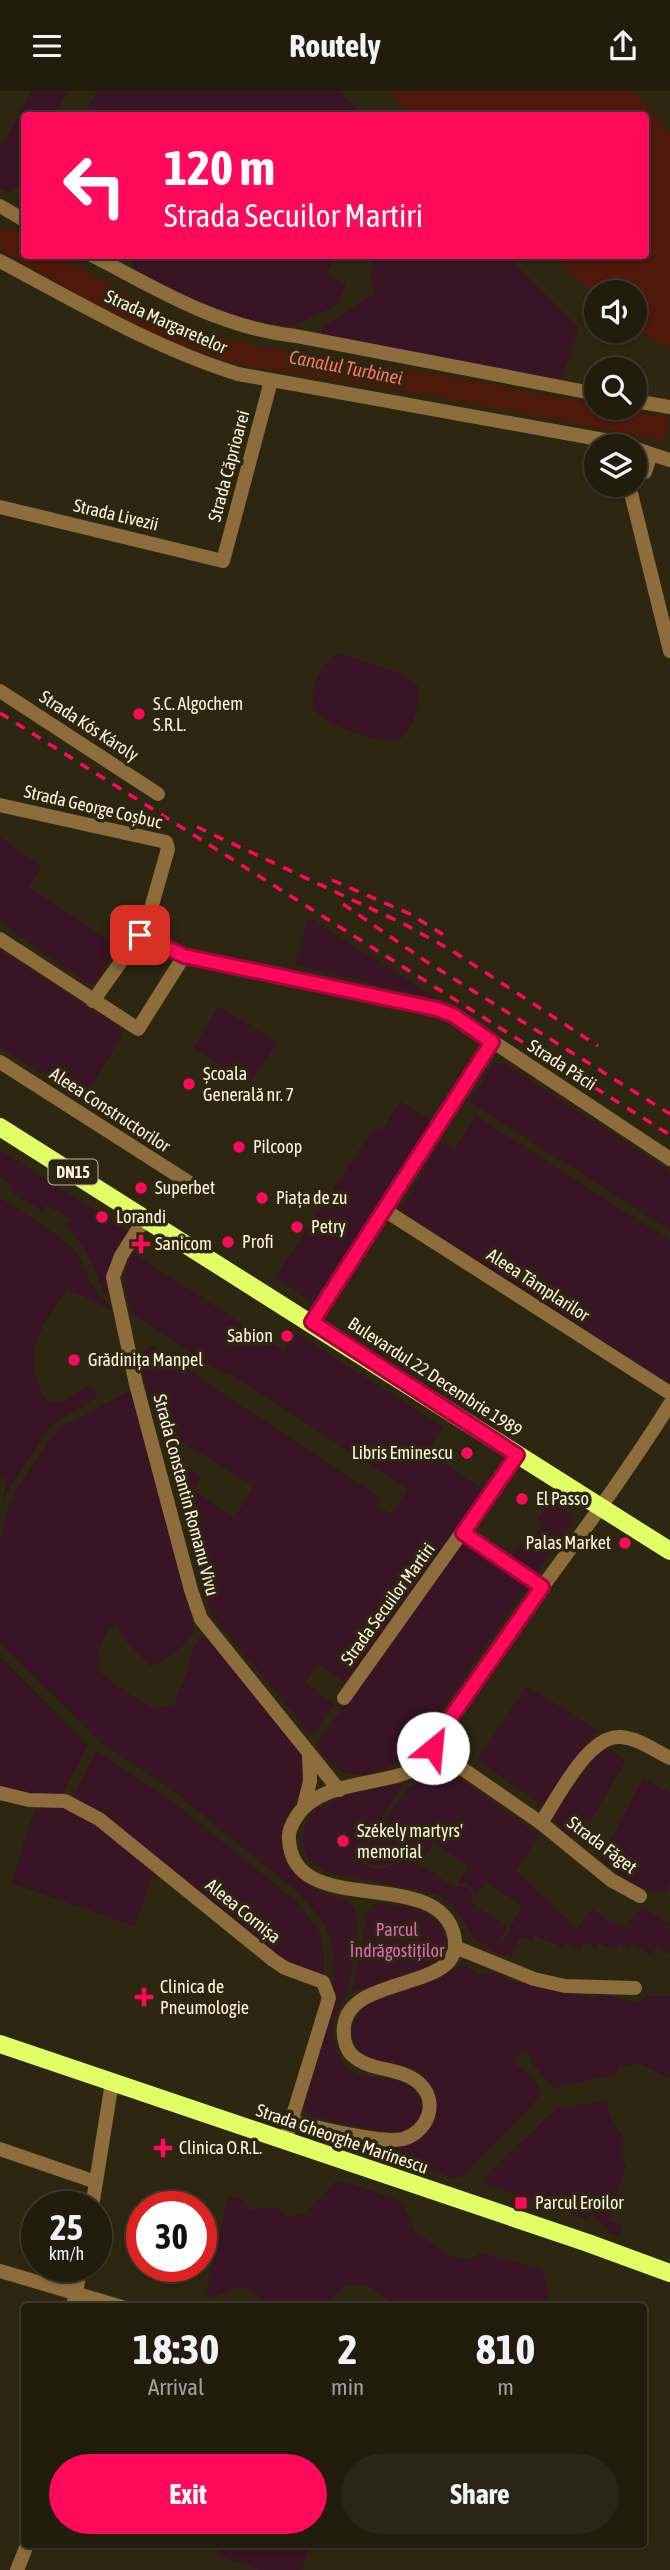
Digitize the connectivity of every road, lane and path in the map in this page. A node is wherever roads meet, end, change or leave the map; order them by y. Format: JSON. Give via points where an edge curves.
{"nodes":[{"id":1,"x":1,"y":211,"type":"edge"},
{"id":2,"x":21,"y":218,"type":"edge"},
{"id":3,"x":100,"y":259,"type":"edge"},
{"id":4,"x":0,"y":261,"type":"edge"},
{"id":5,"x":271,"y":381,"type":"junction"},
{"id":6,"x":584,"y":391,"type":"edge"},
{"id":7,"x":647,"y":403,"type":"edge"},
{"id":8,"x":670,"y":407,"type":"edge"},
{"id":9,"x":584,"y":439,"type":"edge"},
{"id":10,"x":667,"y":460,"type":"edge"},
{"id":11,"x":647,"y":462,"type":"edge"},
{"id":12,"x":632,"y":497,"type":"edge"},
{"id":13,"x":636,"y":497,"type":"edge"},
{"id":14,"x":634,"y":506,"type":"junction"},
{"id":15,"x":0,"y":507,"type":"edge"},
{"id":16,"x":223,"y":561,"type":"joint"},
{"id":17,"x":670,"y":651,"type":"edge"},
{"id":18,"x":0,"y":691,"type":"edge"},
{"id":19,"x":158,"y":795,"type":"dead end"},
{"id":20,"x":0,"y":805,"type":"edge"},
{"id":21,"x":140,"y":935,"type":"junction"},
{"id":22,"x":0,"y":939,"type":"edge"},
{"id":23,"x":184,"y":956,"type":"junction"},
{"id":24,"x":93,"y":1001,"type":"junction"},
{"id":25,"x":492,"y":1042,"type":"junction"},
{"id":26,"x":0,"y":1062,"type":"edge"},
{"id":27,"x":0,"y":1127,"type":"edge"},
{"id":28,"x":670,"y":1160,"type":"edge"},
{"id":29,"x":199,"y":1189,"type":"dead end"},
{"id":30,"x":386,"y":1211,"type":"junction"},
{"id":31,"x":145,"y":1218,"type":"junction"},
{"id":32,"x":312,"y":1322,"type":"junction"},
{"id":33,"x":670,"y":1393,"type":"edge"},
{"id":34,"x":670,"y":1404,"type":"edge"},
{"id":35,"x":517,"y":1455,"type":"junction"},
{"id":36,"x":599,"y":1507,"type":"junction"},
{"id":37,"x":463,"y":1533,"type":"junction"},
{"id":38,"x":670,"y":1551,"type":"edge"},
{"id":39,"x":542,"y":1587,"type":"junction"},
{"id":40,"x":344,"y":1697,"type":"dead end"},
{"id":41,"x":430,"y":1747,"type":"junction"},
{"id":42,"x":309,"y":1755,"type":"junction"},
{"id":43,"x":670,"y":1758,"type":"edge"},
{"id":44,"x":339,"y":1790,"type":"junction"},
{"id":45,"x":0,"y":1793,"type":"edge"},
{"id":46,"x":304,"y":1806,"type":"junction"},
{"id":47,"x":541,"y":1823,"type":"junction"},
{"id":48,"x":640,"y":1896,"type":"dead end"},
{"id":49,"x":457,"y":1948,"type":"junction"},
{"id":50,"x":635,"y":1988,"type":"dead end"},
{"id":51,"x":0,"y":2044,"type":"edge"},
{"id":52,"x":112,"y":2082,"type":"junction"},
{"id":53,"x":291,"y":2120,"type":"junction"},
{"id":54,"x":285,"y":2141,"type":"junction"},
{"id":55,"x":0,"y":2149,"type":"edge"},
{"id":56,"x":96,"y":2182,"type":"junction"},
{"id":57,"x":95,"y":2191,"type":"edge"},
{"id":58,"x":0,"y":2271,"type":"edge"},
{"id":59,"x":670,"y":2273,"type":"edge"},
{"id":60,"x":74,"y":2299,"type":"edge"},
{"id":61,"x":98,"y":2303,"type":"edge"},
{"id":62,"x":26,"y":2548,"type":"edge"},
{"id":63,"x":17,"y":2570,"type":"edge"}],
"edges":[{"from":1,"to":2,"type":"street"},
{"from":3,"to":6,"type":"street","via":[[208,314],[257,330]]},
{"from":4,"to":5,"type":"street","name":"Strada Margaretelor","via":[[132,332],[211,365]]},
{"from":5,"to":9,"type":"street","name":"Strada Margaretelor"},
{"from":5,"to":16,"type":"street","name":"Strada Căprioarei"},
{"from":7,"to":8,"type":"street"},
{"from":10,"to":11,"type":"street"},
{"from":12,"to":14,"type":"street"},
{"from":13,"to":14,"type":"street"},
{"from":14,"to":17,"type":"street"},
{"from":15,"to":16,"type":"street","name":"Strada Livezii"},
{"from":18,"to":19,"type":"street","name":"Strada Kós Károly"},
{"from":20,"to":21,"type":"street","name":"Strada George Coșbuc","via":[[166,842],[168,849]]},
{"from":21,"to":23,"type":"street"},
{"from":21,"to":24,"type":"street","name":"Strada George Coșbuc"},
{"from":22,"to":24,"type":"street"},
{"from":23,"to":24,"type":"street","via":[[138,1029]]},
{"from":23,"to":25,"type":"street","name":"Strada Păcii","via":[[437,1009]]},
{"from":25,"to":28,"type":"street","name":"Strada Păcii"},
{"from":25,"to":30,"type":"street"},
{"from":26,"to":29,"type":"street","name":"Aleea Constructorilor"},
{"from":27,"to":31,"type":"main road","name":"Bulevardul 22 Decembrie 1989","number":"DN15"},
{"from":30,"to":32,"type":"street"},
{"from":30,"to":33,"type":"street","name":"Aleea Tâmplarilor"},
{"from":31,"to":32,"type":"main road","name":"Bulevardul 22 Decembrie 1989","number":"DN15"},
{"from":31,"to":42,"type":"street","name":"Strada Constantin Romanu Vivu","via":[[113,1277],[136,1384],[191,1590],[201,1619]]},
{"from":32,"to":35,"type":"main road","name":"Bulevardul 22 Decembrie 1989","number":"DN15"},
{"from":34,"to":36,"type":"street"},
{"from":35,"to":36,"type":"main road","name":"Bulevardul 22 Decembrie 1989","number":"DN15"},
{"from":35,"to":37,"type":"street","name":"Strada Secuilor Martiri"},
{"from":36,"to":38,"type":"main road","name":"Bulevardul 22 Decembrie 1989","number":"DN15"},
{"from":36,"to":39,"type":"street"},
{"from":37,"to":39,"type":"street"},
{"from":37,"to":40,"type":"street","name":"Strada Secuilor Martiri"},
{"from":39,"to":41,"type":"street"},
{"from":41,"to":44,"type":"street","via":[[418,1767]]},
{"from":41,"to":47,"type":"street","name":"Strada Făget"},
{"from":42,"to":44,"type":"street","name":"Strada Constantin Romanu Vivu"},
{"from":42,"to":46,"type":"street","via":[[310,1781]]},
{"from":43,"to":47,"type":"street","name":"Strada Făget","via":[[634,1739],[617,1736],[601,1741],[587,1753]]},
{"from":44,"to":46,"type":"street"},
{"from":45,"to":53,"type":"street","name":"Aleea Cornișa","via":[[65,1801],[88,1812],[273,1960],[323,1982],[329,1998]]},
{"from":46,"to":49,"type":"street","via":[[288,1837],[292,1856],[304,1873],[340,1887],[429,1904],[451,1925]]},
{"from":47,"to":48,"type":"street","name":"Strada Făget","via":[[611,1880]]},
{"from":49,"to":50,"type":"street","via":[[534,1979],[565,1986]]},
{"from":49,"to":53,"type":"street","via":[[434,1973],[374,1993],[345,2016],[348,2052],[361,2062],[408,2076],[421,2085],[429,2099],[429,2115],[417,2132],[405,2139],[373,2139]]},
{"from":51,"to":52,"type":"main road","name":"Strada Gheorghe Marinescu"},
{"from":52,"to":54,"type":"main road","name":"Strada Gheorghe Marinescu"},
{"from":52,"to":56,"type":"street"},
{"from":53,"to":54,"type":"street","name":"Aleea Cornișa"},
{"from":54,"to":59,"type":"main road","name":"Strada Gheorghe Marinescu"},
{"from":55,"to":56,"type":"street"},
{"from":56,"to":57,"type":"street"},
{"from":58,"to":60,"type":"street"},
{"from":60,"to":61,"type":"street"},
{"from":62,"to":63,"type":"street"}]}
